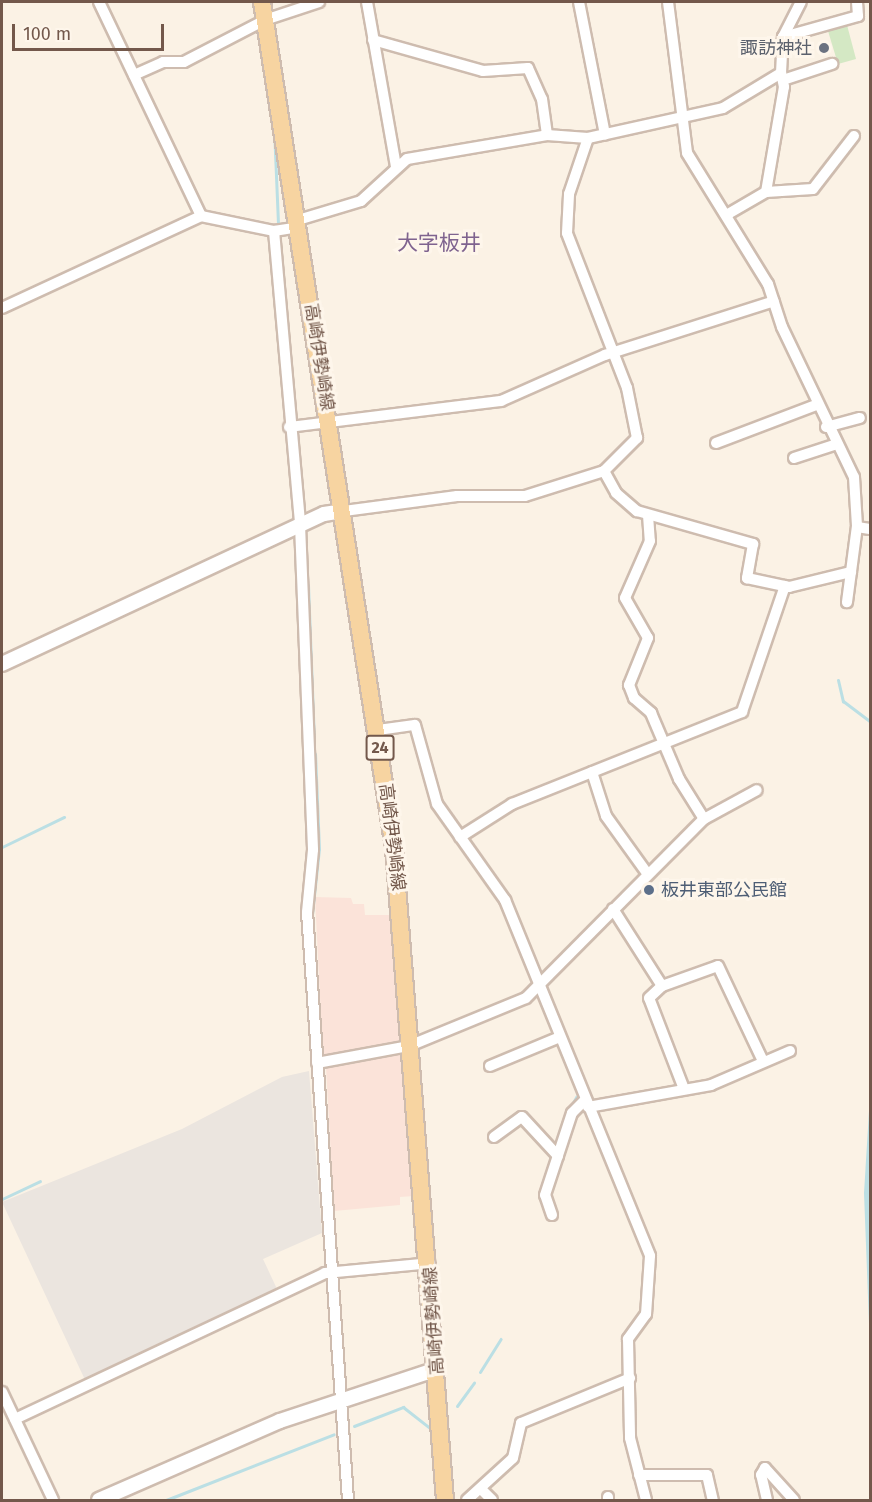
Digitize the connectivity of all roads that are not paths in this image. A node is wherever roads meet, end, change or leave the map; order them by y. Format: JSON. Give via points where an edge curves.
{"nodes":[{"id":1,"x":99,"y":2,"type":"edge"},
{"id":2,"x":262,"y":2,"type":"edge"},
{"id":3,"x":318,"y":2,"type":"edge"},
{"id":4,"x":367,"y":2,"type":"edge"},
{"id":5,"x":579,"y":2,"type":"edge"},
{"id":6,"x":668,"y":2,"type":"edge"},
{"id":7,"x":801,"y":2,"type":"edge"},
{"id":8,"x":857,"y":2,"type":"edge"},
{"id":9,"x":265,"y":20,"type":"junction"},
{"id":10,"x":783,"y":37,"type":"junction"},
{"id":11,"x":373,"y":40,"type":"junction"},
{"id":12,"x":832,"y":64,"type":"dead end"},
{"id":13,"x":134,"y":75,"type":"junction"},
{"id":14,"x":782,"y":77,"type":"junction"},
{"id":15,"x":682,"y":120,"type":"junction"},
{"id":16,"x":605,"y":134,"type":"junction"},
{"id":17,"x":547,"y":135,"type":"junction"},
{"id":18,"x":854,"y":136,"type":"dead end"},
{"id":19,"x":588,"y":138,"type":"junction"},
{"id":20,"x":396,"y":166,"type":"junction"},
{"id":21,"x":766,"y":192,"type":"junction"},
{"id":22,"x":728,"y":214,"type":"junction"},
{"id":23,"x":201,"y":216,"type":"junction"},
{"id":24,"x":299,"y":224,"type":"junction"},
{"id":25,"x":274,"y":231,"type":"junction"},
{"id":26,"x":774,"y":300,"type":"junction"},
{"id":27,"x":2,"y":308,"type":"edge"},
{"id":28,"x":613,"y":353,"type":"junction"},
{"id":29,"x":816,"y":405,"type":"junction"},
{"id":30,"x":860,"y":418,"type":"dead end"},
{"id":31,"x":329,"y":422,"type":"junction"},
{"id":32,"x":289,"y":427,"type":"junction"},
{"id":33,"x":826,"y":427,"type":"junction"},
{"id":34,"x":716,"y":443,"type":"dead end"},
{"id":35,"x":834,"y":445,"type":"junction"},
{"id":36,"x":794,"y":458,"type":"dead end"},
{"id":37,"x":604,"y":471,"type":"junction"},
{"id":38,"x":344,"y":511,"type":"junction"},
{"id":39,"x":648,"y":515,"type":"junction"},
{"id":40,"x":300,"y":525,"type":"junction"},
{"id":41,"x":857,"y":527,"type":"junction"},
{"id":42,"x":870,"y":529,"type":"edge"},
{"id":43,"x":851,"y":572,"type":"junction"},
{"id":44,"x":785,"y":586,"type":"junction"},
{"id":45,"x":847,"y":602,"type":"dead end"},
{"id":46,"x":2,"y":664,"type":"edge"},
{"id":47,"x":378,"y":730,"type":"junction"},
{"id":48,"x":665,"y":740,"type":"junction"},
{"id":49,"x":592,"y":772,"type":"junction"},
{"id":50,"x":758,"y":790,"type":"dead end"},
{"id":51,"x":704,"y":819,"type":"junction"},
{"id":52,"x":460,"y":837,"type":"junction"},
{"id":53,"x":647,"y":873,"type":"junction"},
{"id":54,"x":613,"y":909,"type":"junction"},
{"id":55,"x":540,"y":985,"type":"junction"},
{"id":56,"x":662,"y":986,"type":"junction"},
{"id":57,"x":560,"y":1037,"type":"junction"},
{"id":58,"x":413,"y":1044,"type":"junction"},
{"id":59,"x":790,"y":1051,"type":"dead end"},
{"id":60,"x":764,"y":1061,"type":"junction"},
{"id":61,"x":317,"y":1063,"type":"junction"},
{"id":62,"x":490,"y":1066,"type":"dead end"},
{"id":63,"x":684,"y":1089,"type":"junction"},
{"id":64,"x":586,"y":1104,"type":"junction"},
{"id":65,"x":494,"y":1137,"type":"dead end"},
{"id":66,"x":558,"y":1156,"type":"junction"},
{"id":67,"x":552,"y":1215,"type":"dead end"},
{"id":68,"x":430,"y":1263,"type":"junction"},
{"id":69,"x":332,"y":1271,"type":"junction"},
{"id":70,"x":437,"y":1370,"type":"junction"},
{"id":71,"x":630,"y":1378,"type":"junction"},
{"id":72,"x":2,"y":1392,"type":"edge"},
{"id":73,"x":341,"y":1400,"type":"junction"},
{"id":74,"x":15,"y":1419,"type":"junction"},
{"id":75,"x":639,"y":1475,"type":"junction"},
{"id":76,"x":482,"y":1490,"type":"junction"},
{"id":77,"x":53,"y":1500,"type":"edge"},
{"id":78,"x":99,"y":1500,"type":"edge"},
{"id":79,"x":348,"y":1500,"type":"edge"},
{"id":80,"x":445,"y":1500,"type":"edge"},
{"id":81,"x":467,"y":1500,"type":"edge"},
{"id":82,"x":492,"y":1500,"type":"edge"},
{"id":83,"x":646,"y":1500,"type":"edge"},
{"id":84,"x":713,"y":1500,"type":"edge"},
{"id":85,"x":767,"y":1500,"type":"edge"},
{"id":86,"x":794,"y":1500,"type":"edge"}],
"edges":[{"from":1,"to":13,"type":"street"},
{"from":2,"to":9,"type":"main road","name":"高崎伊勢崎線","number":"24"},
{"from":3,"to":9,"type":"street"},
{"from":4,"to":11,"type":"street"},
{"from":5,"to":16,"type":"street"},
{"from":6,"to":15,"type":"street"},
{"from":7,"to":10,"type":"street"},
{"from":8,"to":10,"type":"street","via":[[858,16]]},
{"from":9,"to":13,"type":"street","via":[[184,62],[163,62]]},
{"from":9,"to":24,"type":"main road","name":"高崎伊勢崎線","number":"24"},
{"from":10,"to":14,"type":"street"},
{"from":11,"to":17,"type":"street","via":[[483,71],[528,68],[542,99]]},
{"from":11,"to":20,"type":"street"},
{"from":12,"to":14,"type":"street"},
{"from":13,"to":23,"type":"street"},
{"from":14,"to":15,"type":"street","via":[[723,108]]},
{"from":14,"to":21,"type":"street"},
{"from":15,"to":16,"type":"street"},
{"from":15,"to":22,"type":"street","via":[[694,168]]},
{"from":16,"to":19,"type":"street"},
{"from":17,"to":19,"type":"street"},
{"from":17,"to":20,"type":"street","via":[[420,156]]},
{"from":18,"to":21,"type":"street","via":[[813,189]]},
{"from":19,"to":28,"type":"street","via":[[569,194],[567,233]]},
{"from":20,"to":24,"type":"street","via":[[361,201]]},
{"from":21,"to":22,"type":"street"},
{"from":22,"to":26,"type":"street"},
{"from":23,"to":25,"type":"street"},
{"from":23,"to":27,"type":"street"},
{"from":24,"to":25,"type":"street"},
{"from":24,"to":31,"type":"main road","name":"高崎伊勢崎線","number":"24"},
{"from":25,"to":32,"type":"street"},
{"from":26,"to":28,"type":"street"},
{"from":26,"to":29,"type":"street"},
{"from":28,"to":31,"type":"street","via":[[501,401]]},
{"from":28,"to":37,"type":"street","via":[[639,434]]},
{"from":29,"to":33,"type":"street"},
{"from":29,"to":34,"type":"street"},
{"from":30,"to":33,"type":"street"},
{"from":31,"to":32,"type":"street"},
{"from":31,"to":38,"type":"main road","name":"高崎伊勢崎線","number":"24"},
{"from":32,"to":40,"type":"street"},
{"from":33,"to":35,"type":"street"},
{"from":35,"to":36,"type":"street"},
{"from":35,"to":41,"type":"street","via":[[854,477]]},
{"from":37,"to":38,"type":"street","via":[[525,496],[457,496]]},
{"from":37,"to":39,"type":"street","via":[[616,493]]},
{"from":38,"to":40,"type":"street"},
{"from":38,"to":47,"type":"main road","name":"高崎伊勢崎線","number":"24"},
{"from":39,"to":44,"type":"street","via":[[753,544],[747,578]]},
{"from":39,"to":48,"type":"street","via":[[650,541],[625,598],[648,638],[629,685]]},
{"from":40,"to":46,"type":"street"},
{"from":40,"to":61,"type":"street","via":[[314,850],[307,912]]},
{"from":41,"to":42,"type":"street"},
{"from":41,"to":43,"type":"street"},
{"from":43,"to":44,"type":"street"},
{"from":43,"to":45,"type":"street"},
{"from":44,"to":48,"type":"street","via":[[747,708]]},
{"from":47,"to":52,"type":"street","via":[[415,726],[434,796]]},
{"from":47,"to":58,"type":"main road","name":"高崎伊勢崎線","number":"24"},
{"from":48,"to":49,"type":"street"},
{"from":48,"to":51,"type":"street","via":[[679,778]]},
{"from":49,"to":52,"type":"street","via":[[512,804]]},
{"from":49,"to":53,"type":"street","via":[[606,816]]},
{"from":50,"to":51,"type":"street"},
{"from":51,"to":53,"type":"street"},
{"from":52,"to":55,"type":"street","via":[[505,900]]},
{"from":53,"to":54,"type":"street"},
{"from":54,"to":55,"type":"street"},
{"from":54,"to":56,"type":"street"},
{"from":55,"to":57,"type":"street"},
{"from":55,"to":58,"type":"street","via":[[526,998]]},
{"from":56,"to":60,"type":"street","via":[[717,966]]},
{"from":56,"to":63,"type":"street","via":[[649,998]]},
{"from":57,"to":62,"type":"street"},
{"from":57,"to":64,"type":"street"},
{"from":58,"to":61,"type":"street"},
{"from":58,"to":68,"type":"main road","name":"高崎伊勢崎線","number":"24"},
{"from":59,"to":60,"type":"street"},
{"from":60,"to":63,"type":"street","via":[[711,1085]]},
{"from":61,"to":69,"type":"street"},
{"from":63,"to":64,"type":"street"},
{"from":64,"to":66,"type":"street","via":[[573,1113]]},
{"from":64,"to":71,"type":"street","via":[[651,1261],[646,1314],[628,1339]]},
{"from":65,"to":66,"type":"street","via":[[522,1117]]},
{"from":66,"to":67,"type":"street","via":[[545,1195]]},
{"from":68,"to":69,"type":"street"},
{"from":68,"to":70,"type":"main road","name":"高崎伊勢崎線","number":"24"},
{"from":69,"to":73,"type":"street"},
{"from":69,"to":74,"type":"street"},
{"from":70,"to":73,"type":"street"},
{"from":70,"to":80,"type":"main road","name":"高崎伊勢崎線","number":"24"},
{"from":71,"to":75,"type":"street","via":[[630,1438]]},
{"from":71,"to":76,"type":"street","via":[[521,1423],[513,1458]]},
{"from":72,"to":74,"type":"street"},
{"from":73,"to":78,"type":"street"},
{"from":73,"to":79,"type":"street"},
{"from":74,"to":77,"type":"street"},
{"from":75,"to":83,"type":"street"},
{"from":75,"to":84,"type":"street","via":[[707,1475]]},
{"from":76,"to":81,"type":"street"},
{"from":76,"to":82,"type":"street"},
{"from":85,"to":86,"type":"street","via":[[761,1475],[765,1468]]}]}
